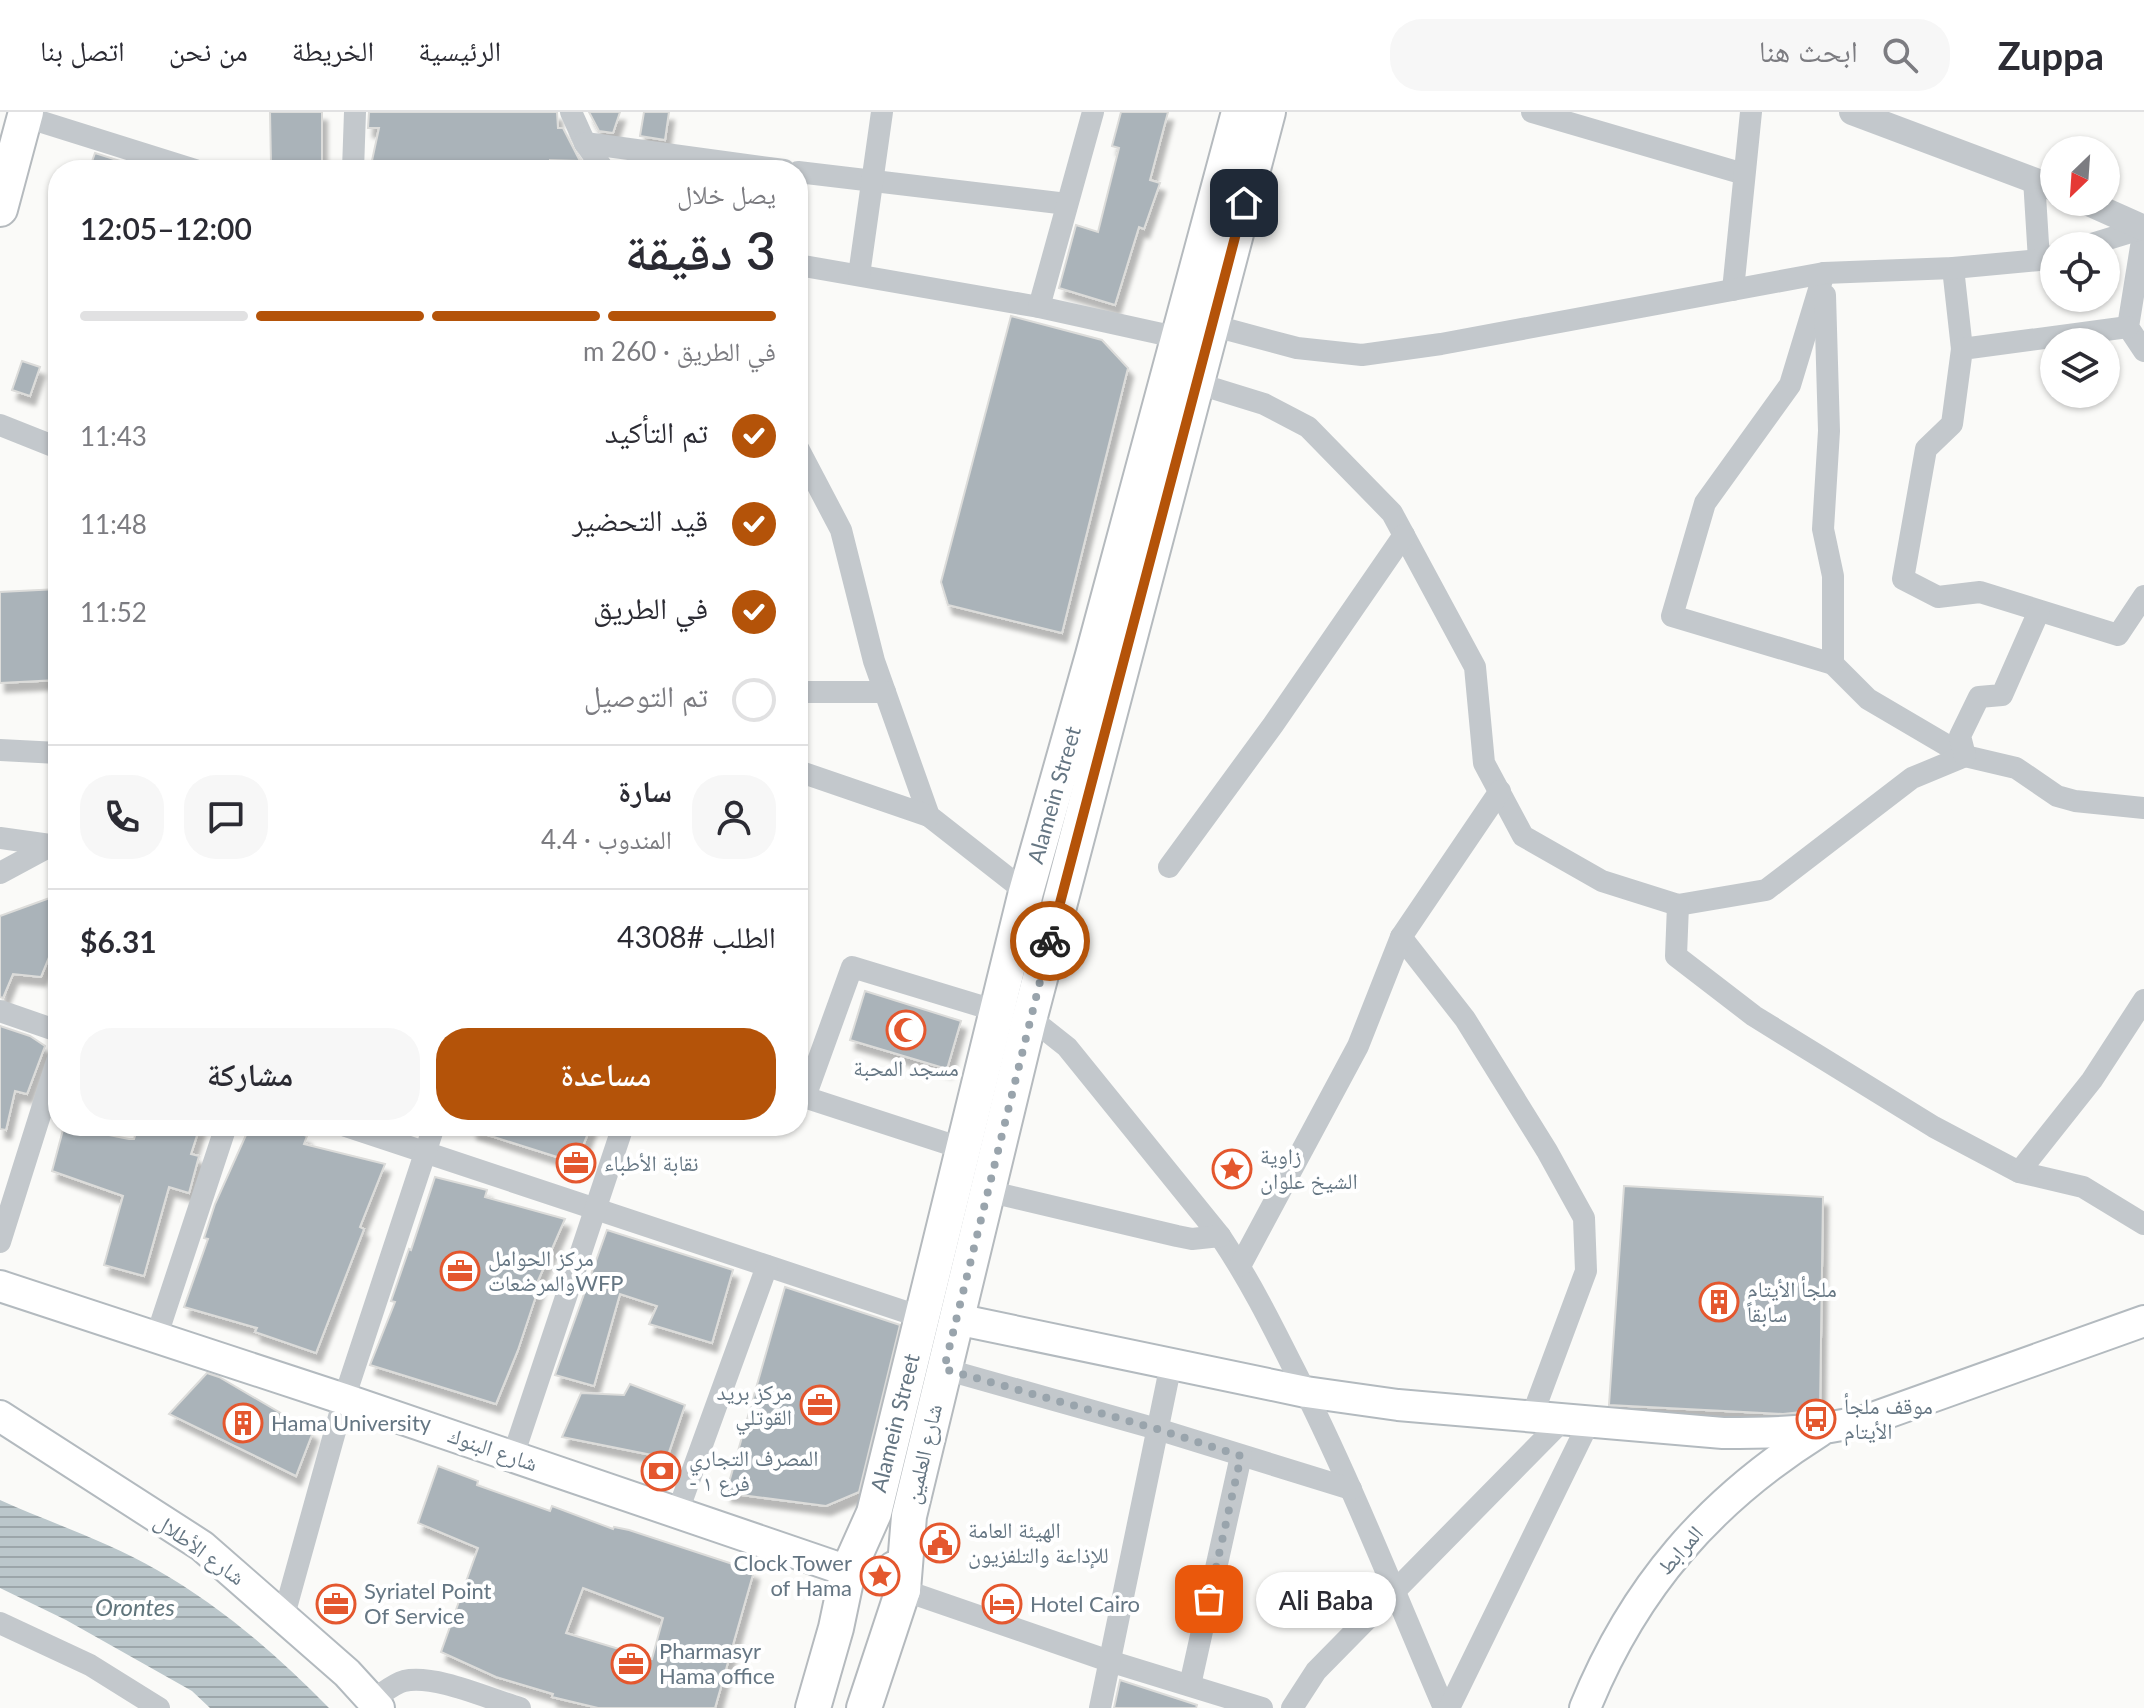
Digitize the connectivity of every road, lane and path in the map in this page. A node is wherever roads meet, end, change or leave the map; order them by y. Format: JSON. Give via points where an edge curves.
{"nodes":[{"id":1,"x":355,"y":112,"type":"edge"},
{"id":2,"x":571,"y":112,"type":"edge"},
{"id":3,"x":882,"y":112,"type":"edge"},
{"id":4,"x":1093,"y":112,"type":"edge"},
{"id":5,"x":1239,"y":112,"type":"edge"},
{"id":6,"x":1268,"y":112,"type":"edge"},
{"id":7,"x":1532,"y":112,"type":"edge"},
{"id":8,"x":1751,"y":112,"type":"edge"},
{"id":9,"x":1852,"y":112,"type":"edge"},
{"id":10,"x":26,"y":115,"type":"edge"},
{"id":11,"x":585,"y":143,"type":"junction"},
{"id":12,"x":164,"y":160,"type":"edge"},
{"id":13,"x":353,"y":160,"type":"edge"},
{"id":14,"x":597,"y":160,"type":"edge"},
{"id":15,"x":710,"y":160,"type":"edge"},
{"id":16,"x":808,"y":173,"type":"edge"},
{"id":17,"x":1744,"y":174,"type":"junction"},
{"id":18,"x":872,"y":182,"type":"junction"},
{"id":19,"x":2040,"y":182,"type":"edge"},
{"id":20,"x":2,"y":198,"type":"edge"},
{"id":21,"x":1067,"y":204,"type":"junction"},
{"id":22,"x":2117,"y":216,"type":"edge"},
{"id":23,"x":2144,"y":228,"type":"edge"},
{"id":24,"x":2120,"y":235,"type":"edge"},
{"id":25,"x":2040,"y":259,"type":"edge"},
{"id":26,"x":808,"y":267,"type":"edge"},
{"id":27,"x":1953,"y":268,"type":"junction"},
{"id":28,"x":1824,"y":273,"type":"junction"},
{"id":29,"x":859,"y":275,"type":"junction"},
{"id":30,"x":1733,"y":290,"type":"junction"},
{"id":31,"x":1039,"y":307,"type":"junction"},
{"id":32,"x":1211,"y":325,"type":"junction"},
{"id":33,"x":2128,"y":327,"type":"junction"},
{"id":34,"x":1180,"y":338,"type":"junction"},
{"id":35,"x":1962,"y":349,"type":"junction"},
{"id":36,"x":2144,"y":351,"type":"edge"},
{"id":37,"x":1196,"y":383,"type":"junction"},
{"id":38,"x":0,"y":425,"type":"edge"},
{"id":39,"x":48,"y":444,"type":"edge"},
{"id":40,"x":808,"y":467,"type":"edge"},
{"id":41,"x":1404,"y":535,"type":"junction"},
{"id":42,"x":2144,"y":596,"type":"edge"},
{"id":43,"x":2039,"y":611,"type":"junction"},
{"id":44,"x":1833,"y":664,"type":"junction"},
{"id":45,"x":808,"y":692,"type":"edge"},
{"id":46,"x":885,"y":692,"type":"junction"},
{"id":47,"x":0,"y":750,"type":"edge"},
{"id":48,"x":48,"y":752,"type":"edge"},
{"id":49,"x":1965,"y":756,"type":"junction"},
{"id":50,"x":808,"y":774,"type":"edge"},
{"id":51,"x":1500,"y":791,"type":"junction"},
{"id":52,"x":2144,"y":808,"type":"edge"},
{"id":53,"x":929,"y":816,"type":"junction"},
{"id":54,"x":0,"y":838,"type":"edge"},
{"id":55,"x":48,"y":844,"type":"edge"},
{"id":56,"x":48,"y":849,"type":"edge"},
{"id":57,"x":1169,"y":867,"type":"dead end"},
{"id":58,"x":0,"y":873,"type":"edge"},
{"id":59,"x":1026,"y":892,"type":"junction"},
{"id":60,"x":1678,"y":905,"type":"junction"},
{"id":61,"x":1401,"y":937,"type":"junction"},
{"id":62,"x":2144,"y":1000,"type":"edge"},
{"id":63,"x":0,"y":1011,"type":"edge"},
{"id":64,"x":1013,"y":1018,"type":"junction"},
{"id":65,"x":48,"y":1028,"type":"edge"},
{"id":66,"x":808,"y":1078,"type":"edge"},
{"id":67,"x":48,"y":1090,"type":"edge"},
{"id":68,"x":808,"y":1098,"type":"edge"},
{"id":69,"x":223,"y":1136,"type":"edge"},
{"id":70,"x":377,"y":1136,"type":"edge"},
{"id":71,"x":431,"y":1136,"type":"edge"},
{"id":72,"x":620,"y":1136,"type":"edge"},
{"id":73,"x":964,"y":1149,"type":"junction"},
{"id":74,"x":426,"y":1152,"type":"junction"},
{"id":75,"x":2019,"y":1172,"type":"junction"},
{"id":76,"x":987,"y":1191,"type":"junction"},
{"id":77,"x":595,"y":1209,"type":"junction"},
{"id":78,"x":2144,"y":1224,"type":"edge"},
{"id":79,"x":1220,"y":1236,"type":"junction"},
{"id":80,"x":0,"y":1242,"type":"edge"},
{"id":81,"x":767,"y":1266,"type":"junction"},
{"id":82,"x":1240,"y":1266,"type":"junction"},
{"id":83,"x":0,"y":1286,"type":"edge"},
{"id":84,"x":921,"y":1317,"type":"junction"},
{"id":85,"x":956,"y":1319,"type":"junction"},
{"id":86,"x":2144,"y":1321,"type":"edge"},
{"id":87,"x":156,"y":1338,"type":"junction"},
{"id":88,"x":1171,"y":1364,"type":"junction"},
{"id":89,"x":944,"y":1369,"type":"junction"},
{"id":90,"x":1306,"y":1392,"type":"junction"},
{"id":91,"x":344,"y":1399,"type":"junction"},
{"id":92,"x":0,"y":1416,"type":"edge"},
{"id":93,"x":1532,"y":1416,"type":"junction"},
{"id":94,"x":1576,"y":1421,"type":"junction"},
{"id":95,"x":1157,"y":1429,"type":"junction"},
{"id":96,"x":1821,"y":1430,"type":"junction"},
{"id":97,"x":513,"y":1456,"type":"junction"},
{"id":98,"x":1241,"y":1456,"type":"junction"},
{"id":99,"x":1351,"y":1489,"type":"junction"},
{"id":100,"x":678,"y":1511,"type":"junction"},
{"id":101,"x":848,"y":1571,"type":"junction"},
{"id":102,"x":903,"y":1590,"type":"junction"},
{"id":103,"x":1393,"y":1591,"type":"junction"},
{"id":104,"x":284,"y":1615,"type":"junction"},
{"id":105,"x":0,"y":1623,"type":"edge"},
{"id":106,"x":1109,"y":1661,"type":"junction"},
{"id":107,"x":1190,"y":1685,"type":"junction"},
{"id":108,"x":375,"y":1704,"type":"edge"},
{"id":109,"x":159,"y":1708,"type":"edge"},
{"id":110,"x":520,"y":1708,"type":"edge"},
{"id":111,"x":813,"y":1708,"type":"edge"},
{"id":112,"x":864,"y":1708,"type":"edge"},
{"id":113,"x":1100,"y":1708,"type":"edge"},
{"id":114,"x":1262,"y":1708,"type":"edge"},
{"id":115,"x":1292,"y":1708,"type":"edge"},
{"id":116,"x":1446,"y":1708,"type":"edge"},
{"id":117,"x":1585,"y":1708,"type":"edge"}],
"edges":[{"from":1,"to":13,"type":"street"},
{"from":2,"to":11,"type":"street"},
{"from":3,"to":18,"type":"street"},
{"from":4,"to":21,"type":"street"},
{"from":5,"to":34,"type":"main road","name":"Alamein Street"},
{"from":6,"to":32,"type":"main road","name":"شارع العلمين"},
{"from":7,"to":17,"type":"street"},
{"from":8,"to":17,"type":"street"},
{"from":9,"to":19,"type":"street"},
{"from":10,"to":12,"type":"street"},
{"from":10,"to":20,"type":"main road"},
{"from":11,"to":14,"type":"street"},
{"from":11,"to":15,"type":"street"},
{"from":16,"to":18,"type":"street"},
{"from":17,"to":30,"type":"street"},
{"from":18,"to":21,"type":"street"},
{"from":18,"to":29,"type":"street"},
{"from":21,"to":31,"type":"street"},
{"from":22,"to":23,"type":"street"},
{"from":23,"to":24,"type":"street"},
{"from":23,"to":33,"type":"street"},
{"from":25,"to":27,"type":"street"},
{"from":26,"to":29,"type":"street"},
{"from":27,"to":28,"type":"street"},
{"from":27,"to":35,"type":"street"},
{"from":28,"to":30,"type":"street"},
{"from":28,"to":44,"type":"street","via":[[1829,431],[1823,529],[1833,576]]},
{"from":28,"to":44,"type":"street","via":[[1790,385],[1705,503],[1672,616]]},
{"from":29,"to":31,"type":"street"},
{"from":30,"to":32,"type":"street","via":[[1362,355],[1297,348]]},
{"from":31,"to":34,"type":"street"},
{"from":32,"to":37,"type":"main road","name":"شارع العلمين"},
{"from":33,"to":35,"type":"street"},
{"from":33,"to":36,"type":"street"},
{"from":34,"to":59,"type":"main road","name":"Alamein Street"},
{"from":35,"to":43,"type":"street","via":[[1952,424],[1926,449],[1903,579],[1938,597],[1980,592]]},
{"from":37,"to":41,"type":"street","via":[[1264,404],[1308,427],[1392,513]]},
{"from":37,"to":64,"type":"main road","name":"شارع العلمين"},
{"from":38,"to":39,"type":"street"},
{"from":40,"to":46,"type":"street","via":[[841,530]]},
{"from":41,"to":51,"type":"street","via":[[1475,667],[1484,763]]},
{"from":41,"to":57,"type":"street"},
{"from":42,"to":43,"type":"street","via":[[2118,635]]},
{"from":43,"to":49,"type":"street","via":[[2002,695],[1979,697],[1960,736]]},
{"from":44,"to":49,"type":"street","via":[[1868,699]]},
{"from":45,"to":46,"type":"street"},
{"from":46,"to":53,"type":"street"},
{"from":47,"to":48,"type":"street"},
{"from":49,"to":52,"type":"street","via":[[2016,768],[2057,796]]},
{"from":49,"to":60,"type":"street","via":[[1912,778],[1766,890]]},
{"from":50,"to":53,"type":"street"},
{"from":51,"to":60,"type":"street","via":[[1523,836],[1602,881]]},
{"from":51,"to":61,"type":"street"},
{"from":53,"to":59,"type":"street"},
{"from":54,"to":55,"type":"street"},
{"from":56,"to":58,"type":"street"},
{"from":59,"to":64,"type":"main road","name":"Alamein Street"},
{"from":60,"to":75,"type":"street","via":[[1676,956],[1754,1016],[1934,1127]]},
{"from":61,"to":82,"type":"street","via":[[1358,1046]]},
{"from":61,"to":93,"type":"street","via":[[1465,1019],[1584,1218],[1586,1271]]},
{"from":62,"to":75,"type":"street","via":[[2092,1080]]},
{"from":63,"to":65,"type":"street"},
{"from":64,"to":66,"type":"street","via":[[852,967]]},
{"from":64,"to":73,"type":"main road","name":"Alamein Street"},
{"from":64,"to":76,"type":"main road","name":"شارع العلمين"},
{"from":64,"to":79,"type":"street","via":[[1043,1028],[1067,1047]]},
{"from":67,"to":80,"type":"street"},
{"from":68,"to":73,"type":"street"},
{"from":69,"to":87,"type":"street"},
{"from":70,"to":74,"type":"street"},
{"from":71,"to":74,"type":"street"},
{"from":72,"to":77,"type":"street"},
{"from":73,"to":84,"type":"main road","name":"Alamein Street"},
{"from":74,"to":77,"type":"street"},
{"from":74,"to":91,"type":"street"},
{"from":75,"to":78,"type":"street","via":[[2083,1187]]},
{"from":76,"to":79,"type":"street","via":[[1192,1239]]},
{"from":76,"to":85,"type":"main road","name":"شارع العلمين"},
{"from":77,"to":81,"type":"street"},
{"from":77,"to":97,"type":"street"},
{"from":79,"to":82,"type":"street"},
{"from":81,"to":84,"type":"street"},
{"from":81,"to":100,"type":"street"},
{"from":82,"to":90,"type":"street"},
{"from":83,"to":87,"type":"main road","name":"شارع البنوك"},
{"from":84,"to":101,"type":"main road","name":"Alamein Street","via":[[874,1513]]},
{"from":85,"to":88,"type":"main road"},
{"from":85,"to":89,"type":"main road","name":"شارع العلمين"},
{"from":86,"to":96,"type":"main road","via":[[1867,1420]]},
{"from":87,"to":91,"type":"main road","name":"شارع البنوك"},
{"from":88,"to":90,"type":"main road"},
{"from":88,"to":95,"type":"street"},
{"from":89,"to":95,"type":"street"},
{"from":89,"to":102,"type":"main road","name":"شارع العلمين","via":[[909,1516]]},
{"from":90,"to":93,"type":"main road"},
{"from":90,"to":99,"type":"street"},
{"from":91,"to":97,"type":"main road","name":"شارع البنوك"},
{"from":91,"to":104,"type":"street"},
{"from":92,"to":104,"type":"main road","name":"شارع الأطلال","via":[[202,1546]]},
{"from":93,"to":94,"type":"main road"},
{"from":94,"to":96,"type":"main road","via":[[1723,1433]]},
{"from":94,"to":103,"type":"street"},
{"from":94,"to":116,"type":"street"},
{"from":95,"to":98,"type":"street"},
{"from":95,"to":106,"type":"street"},
{"from":96,"to":117,"type":"main road","name":"المرابط","via":[[1752,1477],[1691,1535],[1640,1600]]},
{"from":97,"to":100,"type":"main road","name":"شارع البنوك"},
{"from":98,"to":99,"type":"street"},
{"from":98,"to":107,"type":"street"},
{"from":99,"to":103,"type":"street"},
{"from":100,"to":101,"type":"main road","name":"شارع البنوك"},
{"from":101,"to":102,"type":"main road","via":[[864,1560],[883,1561],[898,1573]]},
{"from":101,"to":111,"type":"main road","name":"Alamein Street"},
{"from":102,"to":106,"type":"street"},
{"from":102,"to":112,"type":"main road","name":"شارع العلمين"},
{"from":103,"to":115,"type":"street","via":[[1316,1671]]},
{"from":103,"to":116,"type":"street"},
{"from":104,"to":108,"type":"main road","name":"شارع الأطلال"},
{"from":105,"to":109,"type":"street","via":[[90,1665]]},
{"from":106,"to":107,"type":"street"},
{"from":106,"to":113,"type":"street"},
{"from":107,"to":114,"type":"street"},
{"from":108,"to":110,"type":"street","via":[[400,1682],[416,1680]]}]}
